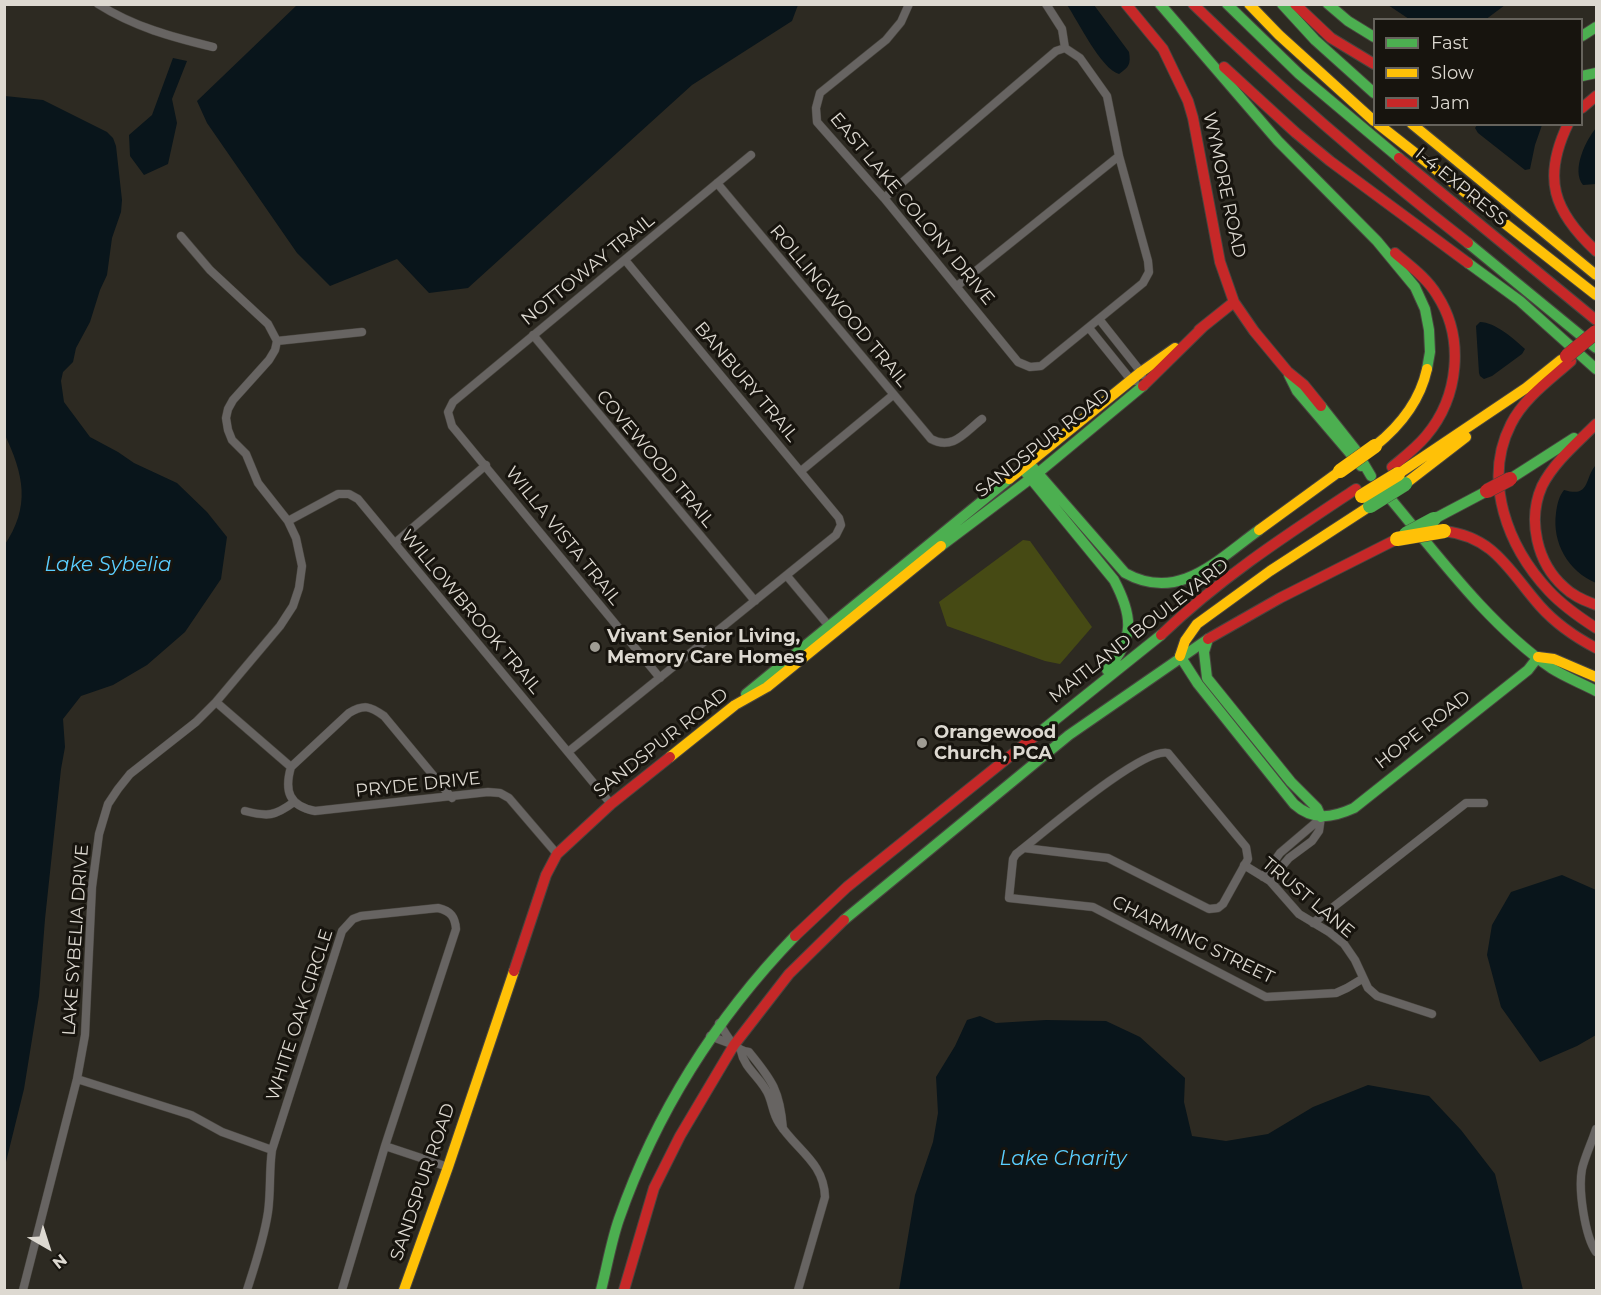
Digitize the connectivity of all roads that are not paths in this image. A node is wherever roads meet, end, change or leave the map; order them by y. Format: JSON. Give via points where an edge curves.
{"nodes":[{"id":1,"x":98,"y":4,"type":"edge"},
{"id":2,"x":909,"y":4,"type":"edge"},
{"id":3,"x":1046,"y":4,"type":"edge"},
{"id":4,"x":1126,"y":4,"type":"edge"},
{"id":5,"x":1160,"y":4,"type":"edge"},
{"id":6,"x":1193,"y":4,"type":"edge"},
{"id":7,"x":1227,"y":4,"type":"edge"},
{"id":8,"x":1249,"y":4,"type":"edge"},
{"id":9,"x":1282,"y":4,"type":"edge"},
{"id":10,"x":1295,"y":4,"type":"edge"},
{"id":11,"x":1328,"y":4,"type":"edge"},
{"id":12,"x":1174,"y":21,"type":"junction"},
{"id":13,"x":1596,"y":27,"type":"edge"},
{"id":14,"x":1583,"y":35,"type":"edge"},
{"id":15,"x":1373,"y":36,"type":"edge"},
{"id":16,"x":213,"y":47,"type":"dead end"},
{"id":17,"x":1065,"y":48,"type":"junction"},
{"id":18,"x":1373,"y":63,"type":"edge"},
{"id":19,"x":1373,"y":92,"type":"edge"},
{"id":20,"x":1596,"y":96,"type":"edge"},
{"id":21,"x":1583,"y":106,"type":"edge"},
{"id":22,"x":1373,"y":120,"type":"edge"},
{"id":23,"x":1381,"y":126,"type":"edge"},
{"id":24,"x":1414,"y":126,"type":"edge"},
{"id":25,"x":1567,"y":126,"type":"edge"},
{"id":26,"x":751,"y":155,"type":"dead end"},
{"id":27,"x":1119,"y":156,"type":"junction"},
{"id":28,"x":717,"y":183,"type":"junction"},
{"id":29,"x":884,"y":198,"type":"junction"},
{"id":30,"x":181,"y":236,"type":"dead end"},
{"id":31,"x":1372,"y":236,"type":"junction"},
{"id":32,"x":1596,"y":251,"type":"edge"},
{"id":33,"x":625,"y":260,"type":"junction"},
{"id":34,"x":1596,"y":274,"type":"edge"},
{"id":35,"x":957,"y":286,"type":"junction"},
{"id":36,"x":1596,"y":295,"type":"edge"},
{"id":37,"x":1234,"y":302,"type":"junction"},
{"id":38,"x":1099,"y":319,"type":"junction"},
{"id":39,"x":1596,"y":320,"type":"edge"},
{"id":40,"x":1089,"y":328,"type":"junction"},
{"id":41,"x":363,"y":332,"type":"dead end"},
{"id":42,"x":1596,"y":332,"type":"edge"},
{"id":43,"x":533,"y":335,"type":"junction"},
{"id":44,"x":1596,"y":337,"type":"edge"},
{"id":45,"x":277,"y":340,"type":"junction"},
{"id":46,"x":1596,"y":348,"type":"edge"},
{"id":47,"x":1125,"y":351,"type":"junction"},
{"id":48,"x":1569,"y":358,"type":"junction"},
{"id":49,"x":1114,"y":359,"type":"junction"},
{"id":50,"x":1596,"y":369,"type":"edge"},
{"id":51,"x":1139,"y":379,"type":"junction"},
{"id":52,"x":893,"y":395,"type":"junction"},
{"id":53,"x":448,"y":412,"type":"joint"},
{"id":54,"x":982,"y":419,"type":"dead end"},
{"id":55,"x":1596,"y":424,"type":"edge"},
{"id":56,"x":486,"y":465,"type":"junction"},
{"id":57,"x":801,"y":471,"type":"junction"},
{"id":58,"x":1030,"y":471,"type":"junction"},
{"id":59,"x":1398,"y":475,"type":"junction"},
{"id":60,"x":1363,"y":497,"type":"junction"},
{"id":61,"x":288,"y":521,"type":"junction"},
{"id":62,"x":1396,"y":539,"type":"junction"},
{"id":63,"x":395,"y":543,"type":"junction"},
{"id":64,"x":787,"y":576,"type":"junction"},
{"id":65,"x":754,"y":602,"type":"junction"},
{"id":66,"x":1596,"y":605,"type":"edge"},
{"id":67,"x":1596,"y":628,"type":"edge"},
{"id":68,"x":831,"y":629,"type":"junction"},
{"id":69,"x":1208,"y":639,"type":"junction"},
{"id":70,"x":1596,"y":648,"type":"edge"},
{"id":71,"x":1180,"y":656,"type":"junction"},
{"id":72,"x":1538,"y":657,"type":"junction"},
{"id":73,"x":1596,"y":677,"type":"edge"},
{"id":74,"x":660,"y":678,"type":"junction"},
{"id":75,"x":1596,"y":691,"type":"edge"},
{"id":76,"x":216,"y":702,"type":"junction"},
{"id":77,"x":1046,"y":728,"type":"junction"},
{"id":78,"x":568,"y":752,"type":"junction"},
{"id":79,"x":291,"y":767,"type":"junction"},
{"id":80,"x":452,"y":798,"type":"junction"},
{"id":81,"x":294,"y":802,"type":"junction"},
{"id":82,"x":1484,"y":803,"type":"dead end"},
{"id":83,"x":611,"y":804,"type":"junction"},
{"id":84,"x":245,"y":811,"type":"dead end"},
{"id":85,"x":1321,"y":818,"type":"junction"},
{"id":86,"x":1023,"y":848,"type":"junction"},
{"id":87,"x":557,"y":855,"type":"junction"},
{"id":88,"x":1244,"y":866,"type":"junction"},
{"id":89,"x":1266,"y":879,"type":"junction"},
{"id":90,"x":1313,"y":923,"type":"junction"},
{"id":91,"x":1362,"y":979,"type":"junction"},
{"id":92,"x":1432,"y":1014,"type":"dead end"},
{"id":93,"x":719,"y":1023,"type":"junction"},
{"id":94,"x":710,"y":1035,"type":"junction"},
{"id":95,"x":737,"y":1048,"type":"junction"},
{"id":96,"x":77,"y":1079,"type":"junction"},
{"id":97,"x":1596,"y":1129,"type":"edge"},
{"id":98,"x":386,"y":1146,"type":"junction"},
{"id":99,"x":272,"y":1150,"type":"junction"},
{"id":100,"x":448,"y":1167,"type":"junction"},
{"id":101,"x":1596,"y":1252,"type":"edge"},
{"id":102,"x":23,"y":1290,"type":"edge"},
{"id":103,"x":247,"y":1290,"type":"edge"},
{"id":104,"x":342,"y":1290,"type":"edge"},
{"id":105,"x":404,"y":1290,"type":"edge"},
{"id":106,"x":601,"y":1290,"type":"edge"},
{"id":107,"x":624,"y":1290,"type":"edge"},
{"id":108,"x":798,"y":1290,"type":"edge"}],
"edges":[{"from":1,"to":16,"type":"street","via":[[154,32]]},
{"from":2,"to":29,"type":"street","name":"EAST LAKE COLONY DRIVE","via":[[886,40],[820,93],[816,108],[818,122]]},
{"from":3,"to":17,"type":"street","via":[[1062,29]]},
{"from":4,"to":37,"type":"main road","name":"WYMORE ROAD","via":[[1164,49],[1188,101],[1220,262]]},
{"from":5,"to":12,"type":"main road"},
{"from":6,"to":46,"type":"main road","via":[[1327,128]]},
{"from":7,"to":39,"type":"main road","name":"I-4 EXPRESS","via":[[1370,135]]},
{"from":8,"to":22,"type":"main road"},
{"from":9,"to":19,"type":"main road"},
{"from":10,"to":18,"type":"main road","via":[[1331,38]]},
{"from":11,"to":15,"type":"main road"},
{"from":12,"to":31,"type":"main road","via":[[1296,161]]},
{"from":12,"to":50,"type":"main road","via":[[1304,140],[1520,301]]},
{"from":13,"to":14,"type":"main road"},
{"from":17,"to":27,"type":"street","via":[[1080,58],[1107,96]]},
{"from":17,"to":29,"type":"street","via":[[1056,51]]},
{"from":20,"to":21,"type":"main road"},
{"from":23,"to":36,"type":"main road","name":"I-4 EXPRESS"},
{"from":24,"to":34,"type":"main road"},
{"from":25,"to":32,"type":"main road","via":[[1554,156],[1557,200],[1570,226]]},
{"from":26,"to":28,"type":"street","name":"NOTTOWAY TRAIL"},
{"from":27,"to":35,"type":"street"},
{"from":27,"to":38,"type":"street","name":"EAST LAKE COLONY DRIVE","via":[[1149,272],[1143,283]]},
{"from":28,"to":33,"type":"street","name":"NOTTOWAY TRAIL"},
{"from":28,"to":52,"type":"street","name":"ROLLINGWOOD TRAIL"},
{"from":29,"to":35,"type":"street","name":"EAST LAKE COLONY DRIVE"},
{"from":30,"to":45,"type":"street","via":[[210,270],[268,324]]},
{"from":31,"to":58,"type":"main road","bridge":true,"via":[[1416,289],[1428,318],[1431,347],[1424,381],[1414,404],[1401,423],[1375,446],[1201,571],[1161,585],[1125,573]]},
{"from":31,"to":59,"type":"main road","via":[[1434,290],[1448,317],[1455,347],[1455,371],[1446,406]]},
{"from":33,"to":43,"type":"street","name":"NOTTOWAY TRAIL"},
{"from":33,"to":57,"type":"street","name":"BANBURY TRAIL"},
{"from":35,"to":40,"type":"street","name":"EAST LAKE COLONY DRIVE","via":[[1018,362],[1030,367],[1041,366]]},
{"from":37,"to":51,"type":"main road","name":"SANDSPUR ROAD"},
{"from":37,"to":72,"type":"main road","name":"WYMORE ROAD","via":[[1355,449],[1371,476],[1497,622]]},
{"from":38,"to":40,"type":"street","name":"EAST LAKE COLONY DRIVE"},
{"from":38,"to":47,"type":"street"},
{"from":40,"to":49,"type":"street"},
{"from":41,"to":45,"type":"street"},
{"from":42,"to":48,"type":"main road","name":"MAITLAND BOULEVARD","bridge":true},
{"from":43,"to":53,"type":"street","name":"NOTTOWAY TRAIL","via":[[453,402]]},
{"from":43,"to":65,"type":"street","name":"COVEWOOD TRAIL"},
{"from":44,"to":48,"type":"main road"},
{"from":45,"to":61,"type":"street","name":"LAKE SYBELIA DRIVE","via":[[269,360],[233,400],[226,418],[232,440],[246,454],[258,483]]},
{"from":47,"to":49,"type":"street"},
{"from":47,"to":51,"type":"street"},
{"from":48,"to":59,"type":"main road","name":"MAITLAND BOULEVARD"},
{"from":48,"to":67,"type":"main road","via":[[1517,414],[1502,445],[1498,479],[1507,524],[1526,561],[1562,604]]},
{"from":49,"to":51,"type":"street"},
{"from":51,"to":58,"type":"main road","name":"SANDSPUR ROAD"},
{"from":52,"to":54,"type":"street","name":"ROLLINGWOOD TRAIL","via":[[931,440],[941,445],[953,442]]},
{"from":52,"to":57,"type":"street"},
{"from":53,"to":56,"type":"street","name":"WILLA VISTA TRAIL","via":[[452,426]]},
{"from":55,"to":62,"type":"main road","bridge":true,"via":[[1510,479]]},
{"from":55,"to":66,"type":"main road","via":[[1558,462],[1542,487],[1535,515],[1537,544],[1550,571],[1567,590]]},
{"from":56,"to":63,"type":"street"},
{"from":56,"to":74,"type":"street","name":"WILLA VISTA TRAIL"},
{"from":57,"to":64,"type":"street","name":"BANBURY TRAIL","via":[[841,525],[836,535]]},
{"from":58,"to":68,"type":"main road","name":"SANDSPUR ROAD"},
{"from":58,"to":68,"type":"main road","name":"SANDSPUR ROAD","via":[[928,545]]},
{"from":58,"to":77,"type":"main road","via":[[1114,580],[1128,609],[1130,624],[1128,639],[1114,664]]},
{"from":59,"to":60,"type":"main road","name":"MAITLAND BOULEVARD","bridge":true},
{"from":60,"to":71,"type":"main road","via":[[1197,624]]},
{"from":60,"to":77,"type":"main road","name":"MAITLAND BOULEVARD","via":[[1254,564]]},
{"from":61,"to":63,"type":"street","name":"WILLOWBROOK TRAIL","via":[[338,494],[349,494],[358,499]]},
{"from":61,"to":76,"type":"street","name":"LAKE SYBELIA DRIVE","via":[[302,566],[293,606]]},
{"from":62,"to":69,"type":"main road","via":[[1280,597]]},
{"from":62,"to":70,"type":"main road","bridge":true,"via":[[1444,531],[1464,534],[1486,544],[1541,608]]},
{"from":63,"to":78,"type":"street","name":"WILLOWBROOK TRAIL"},
{"from":64,"to":65,"type":"street"},
{"from":64,"to":68,"type":"street"},
{"from":65,"to":74,"type":"street"},
{"from":68,"to":83,"type":"main road","name":"SANDSPUR ROAD","via":[[767,687],[735,705]]},
{"from":69,"to":71,"type":"main road"},
{"from":69,"to":85,"type":"main road","via":[[1204,652],[1207,678],[1291,782],[1317,808]]},
{"from":71,"to":85,"type":"main road","via":[[1294,804],[1310,816]]},
{"from":71,"to":95,"type":"main road","via":[[1069,735],[844,920],[789,974],[760,1009]]},
{"from":72,"to":73,"type":"main road","name":"WYMORE ROAD","via":[[1554,658]]},
{"from":72,"to":75,"type":"main road","name":"WYMORE ROAD"},
{"from":72,"to":85,"type":"main road","name":"HOPE ROAD","via":[[1528,670],[1354,808]]},
{"from":74,"to":78,"type":"street"},
{"from":76,"to":79,"type":"street"},
{"from":76,"to":96,"type":"street","name":"LAKE SYBELIA DRIVE","via":[[130,774],[108,804],[99,834],[92,887],[85,1035]]},
{"from":77,"to":93,"type":"main road","name":"MAITLAND BOULEVARD","via":[[827,904],[767,964]]},
{"from":78,"to":83,"type":"street","name":"WILLOWBROOK TRAIL"},
{"from":79,"to":80,"type":"street","via":[[349,713],[366,707],[384,716]]},
{"from":79,"to":81,"type":"street","via":[[288,791]]},
{"from":80,"to":81,"type":"street","name":"PRYDE DRIVE","via":[[315,811],[302,809]]},
{"from":80,"to":87,"type":"street","name":"PRYDE DRIVE","via":[[500,793],[509,798]]},
{"from":81,"to":84,"type":"street","via":[[270,815]]},
{"from":82,"to":90,"type":"street","via":[[1466,803]]},
{"from":83,"to":87,"type":"main road","name":"SANDSPUR ROAD"},
{"from":85,"to":89,"type":"street","via":[[1280,853]]},
{"from":86,"to":88,"type":"street","via":[[1108,858],[1209,909],[1223,904]]},
{"from":86,"to":88,"type":"street","via":[[1100,788],[1163,752],[1174,758],[1246,848],[1248,859]]},
{"from":86,"to":91,"type":"street","name":"CHARMING STREET","via":[[1012,859],[1009,898],[1093,908],[1266,997],[1336,993]]},
{"from":87,"to":100,"type":"main road","name":"SANDSPUR ROAD","via":[[546,874]]},
{"from":88,"to":89,"type":"street","name":"TRUST LANE"},
{"from":89,"to":90,"type":"street","name":"TRUST LANE"},
{"from":90,"to":91,"type":"street","name":"TRUST LANE","via":[[1344,944]]},
{"from":91,"to":92,"type":"street","name":"TRUST LANE","via":[[1377,996]]},
{"from":93,"to":94,"type":"main road","name":"MAITLAND BOULEVARD"},
{"from":93,"to":95,"type":"street"},
{"from":94,"to":95,"type":"street"},
{"from":94,"to":106,"type":"main road","name":"MAITLAND BOULEVARD","via":[[676,1090],[644,1156],[619,1222]]},
{"from":95,"to":107,"type":"main road","via":[[690,1116],[654,1188]]},
{"from":95,"to":108,"type":"street","via":[[749,1052],[767,1074],[777,1091],[783,1130],[825,1183],[825,1197]]},
{"from":96,"to":99,"type":"street","via":[[192,1115],[222,1132]]},
{"from":96,"to":102,"type":"street","name":"LAKE SYBELIA DRIVE"},
{"from":97,"to":101,"type":"street","via":[[1582,1170],[1584,1214]]},
{"from":98,"to":99,"type":"street","name":"WHITE OAK CIRCLE","via":[[456,929],[453,915],[438,908],[361,916],[346,925]]},
{"from":98,"to":100,"type":"street"},
{"from":98,"to":104,"type":"street","name":"WHITE OAK CIRCLE"},
{"from":99,"to":103,"type":"street","name":"WHITE OAK CIRCLE","via":[[265,1231]]},
{"from":100,"to":105,"type":"main road","name":"SANDSPUR ROAD"}]}
